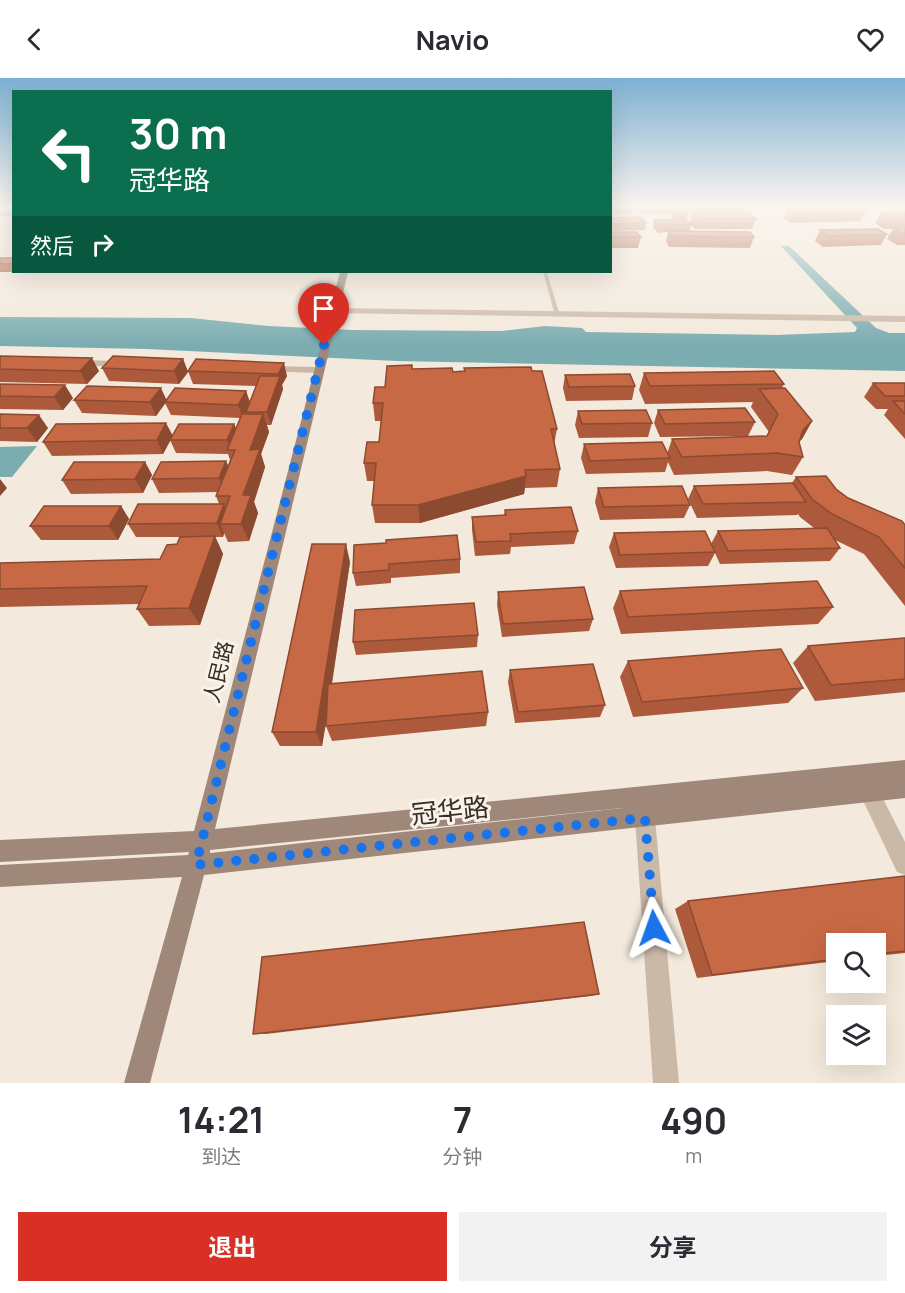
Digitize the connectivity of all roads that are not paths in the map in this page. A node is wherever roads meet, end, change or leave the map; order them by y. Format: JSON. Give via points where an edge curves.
{"nodes":[{"id":1,"x":344,"y":273,"type":"edge"},
{"id":2,"x":545,"y":273,"type":"edge"},
{"id":3,"x":333,"y":310,"type":"junction"},
{"id":4,"x":558,"y":315,"type":"junction"},
{"id":5,"x":905,"y":319,"type":"edge"},
{"id":6,"x":57,"y":363,"type":"edge"},
{"id":7,"x":138,"y":364,"type":"edge"},
{"id":8,"x":318,"y":366,"type":"junction"},
{"id":9,"x":257,"y":368,"type":"edge"},
{"id":10,"x":905,"y":770,"type":"edge"},
{"id":11,"x":905,"y":788,"type":"edge"},
{"id":12,"x":869,"y":792,"type":"junction"},
{"id":13,"x":645,"y":818,"type":"junction"},
{"id":14,"x":200,"y":841,"type":"junction"},
{"id":15,"x":0,"y":851,"type":"edge"},
{"id":16,"x":905,"y":864,"type":"edge"},
{"id":17,"x":196,"y":865,"type":"junction"},
{"id":18,"x":0,"y":876,"type":"edge"},
{"id":19,"x":137,"y":1083,"type":"edge"},
{"id":20,"x":666,"y":1083,"type":"edge"}],
"edges":[{"from":1,"to":3,"type":"main road","name":"人民路"},
{"from":2,"to":4,"type":"lane"},
{"from":3,"to":4,"type":"street"},
{"from":3,"to":8,"type":"main road","name":"人民路"},
{"from":4,"to":5,"type":"street"},
{"from":6,"to":7,"type":"street"},
{"from":8,"to":9,"type":"street"},
{"from":8,"to":14,"type":"main road","name":"人民路"},
{"from":10,"to":14,"type":"main road","name":"冠华路"},
{"from":11,"to":12,"type":"main road","name":"冠华路"},
{"from":12,"to":13,"type":"main road","name":"冠华路"},
{"from":12,"to":16,"type":"street"},
{"from":13,"to":17,"type":"main road","name":"冠华路"},
{"from":13,"to":20,"type":"street"},
{"from":14,"to":15,"type":"main road","name":"冠华路"},
{"from":14,"to":17,"type":"main road","name":"人民路"},
{"from":17,"to":18,"type":"main road","name":"冠华路"},
{"from":17,"to":19,"type":"main road","name":"人民路"}]}
